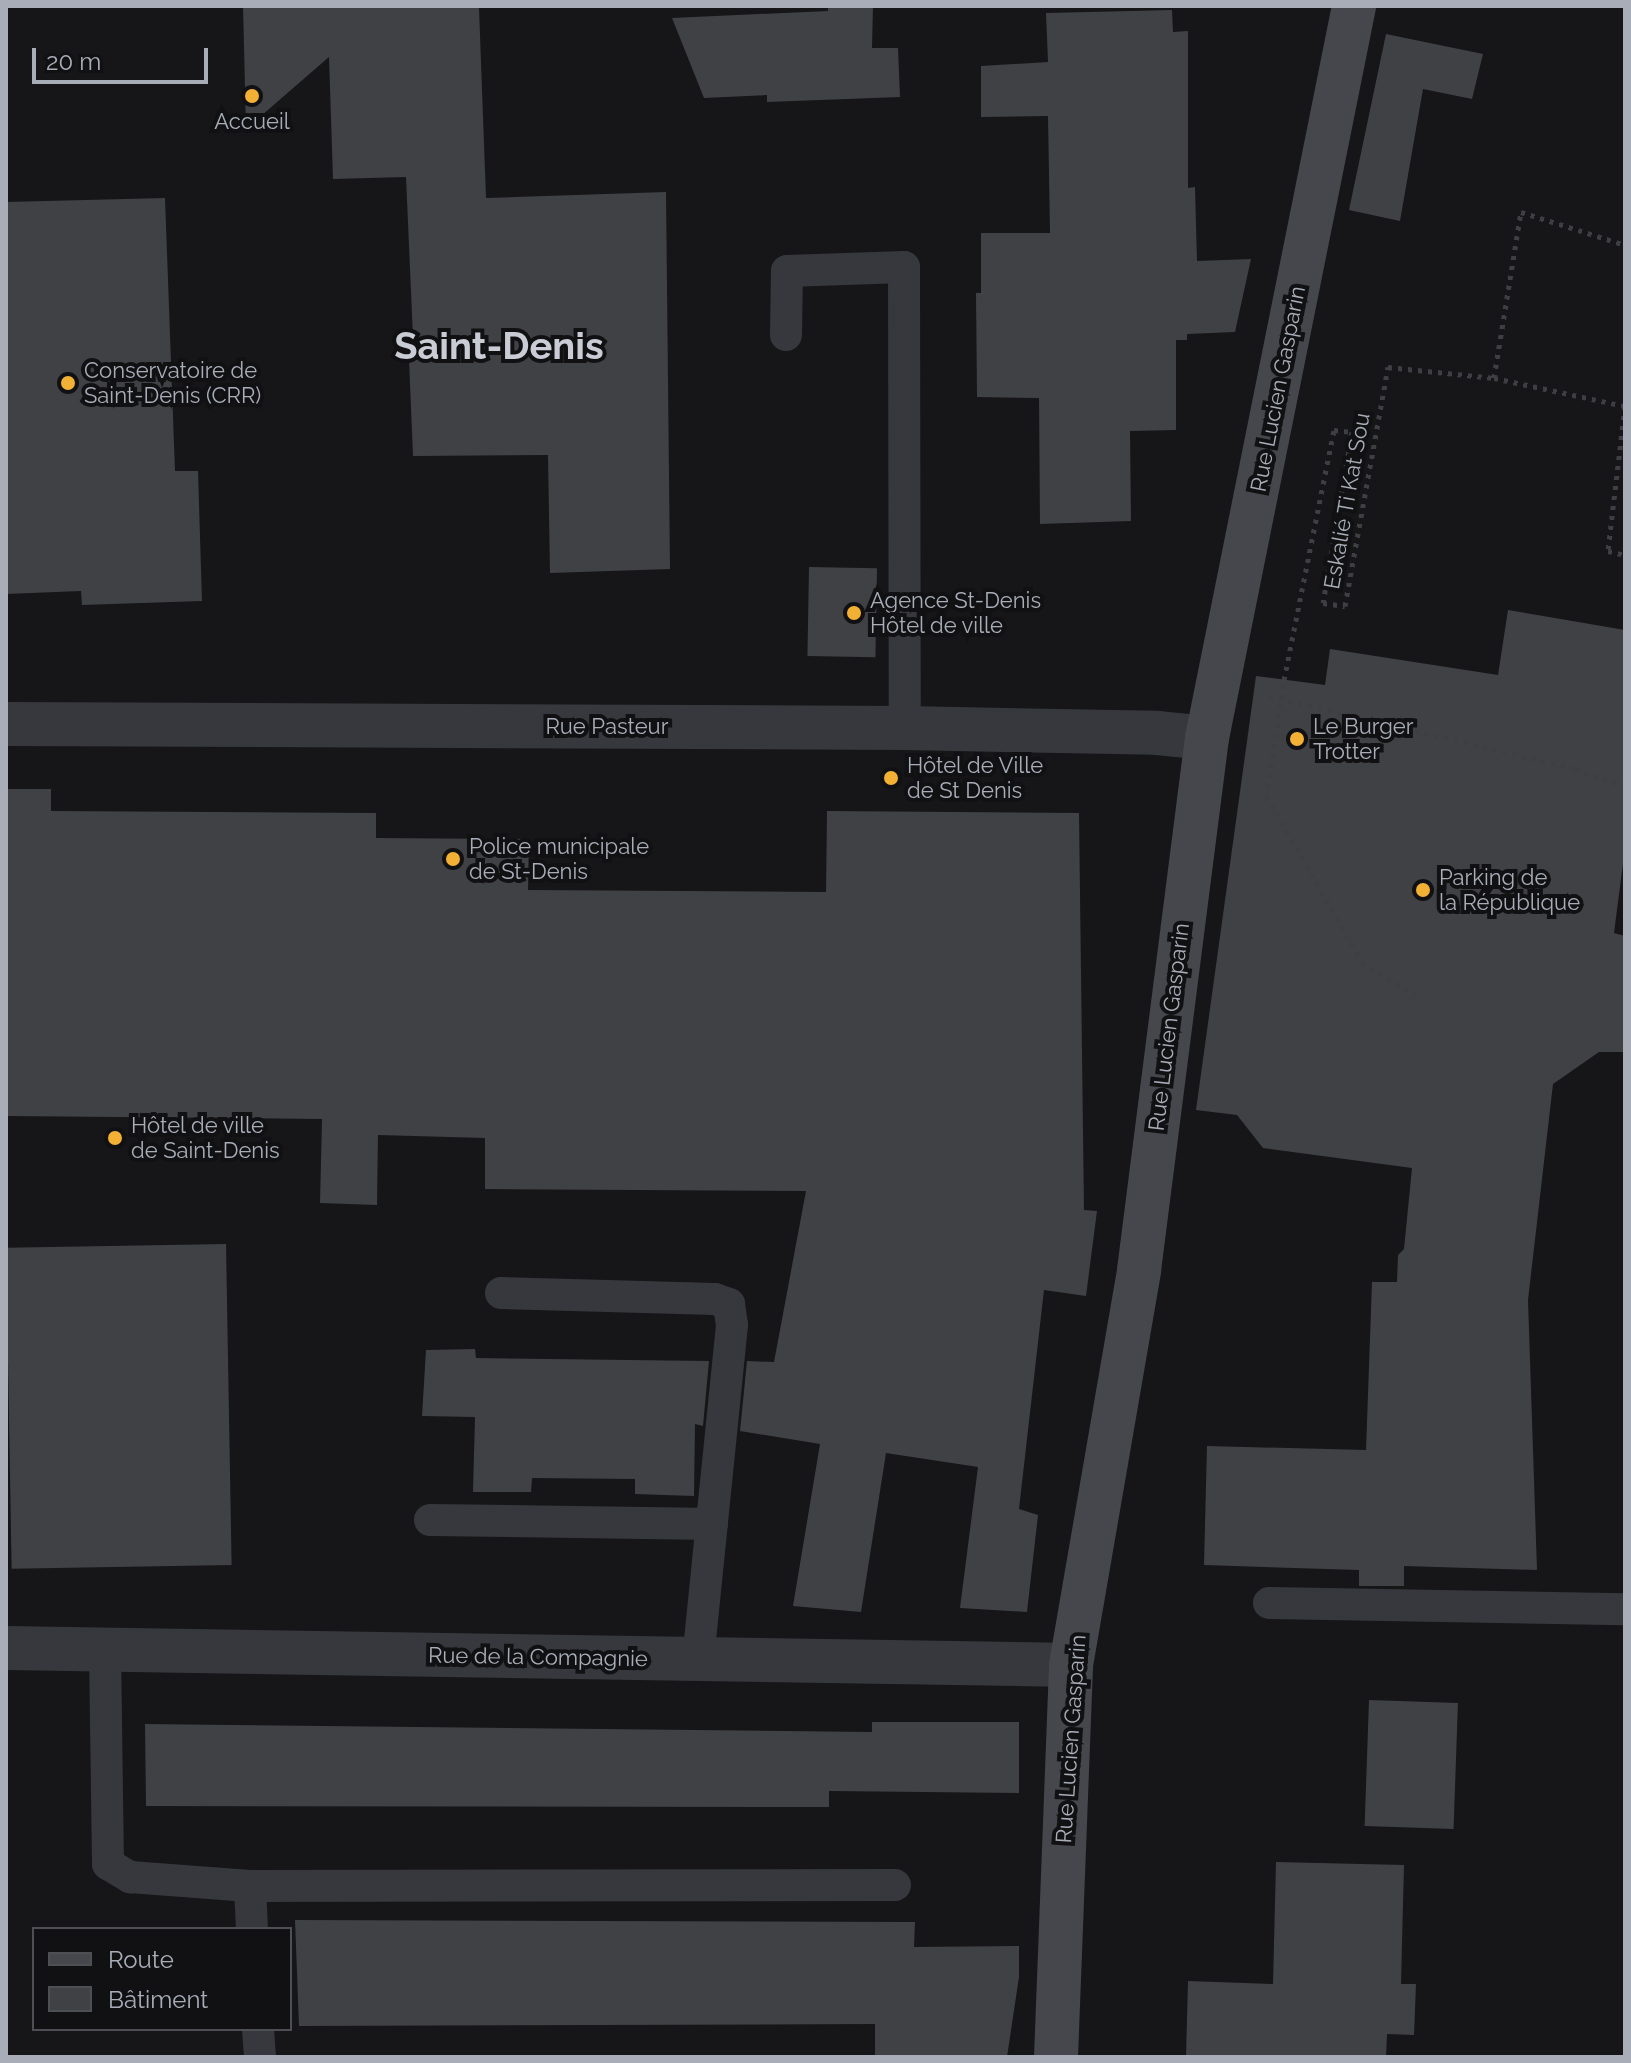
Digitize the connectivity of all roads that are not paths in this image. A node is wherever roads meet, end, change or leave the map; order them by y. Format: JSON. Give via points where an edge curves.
{"nodes":[{"id":1,"x":1354,"y":6,"type":"edge"},
{"id":2,"x":786,"y":335,"type":"dead end"},
{"id":3,"x":6,"y":724,"type":"edge"},
{"id":4,"x":905,"y":728,"type":"junction"},
{"id":5,"x":1207,"y":738,"type":"junction"},
{"id":6,"x":501,"y":1293,"type":"dead end"},
{"id":7,"x":430,"y":1520,"type":"dead end"},
{"id":8,"x":712,"y":1524,"type":"junction"},
{"id":9,"x":1269,"y":1603,"type":"dead end"},
{"id":10,"x":1625,"y":1609,"type":"edge"},
{"id":11,"x":6,"y":1648,"type":"edge"},
{"id":12,"x":105,"y":1650,"type":"junction"},
{"id":13,"x":698,"y":1659,"type":"junction"},
{"id":14,"x":1071,"y":1665,"type":"junction"},
{"id":15,"x":895,"y":1885,"type":"dead end"},
{"id":16,"x":250,"y":1886,"type":"junction"},
{"id":17,"x":252,"y":1927,"type":"edge"},
{"id":18,"x":258,"y":2031,"type":"edge"},
{"id":19,"x":260,"y":2057,"type":"edge"},
{"id":20,"x":1056,"y":2057,"type":"edge"}],
"edges":[{"from":1,"to":5,"type":"street","name":"Rue Lucien Gasparin"},
{"from":2,"to":4,"type":"lane","via":[[787,271],[904,267]]},
{"from":3,"to":4,"type":"street","name":"Rue Pasteur"},
{"from":4,"to":5,"type":"street","name":"Rue Pasteur"},
{"from":5,"to":14,"type":"street","name":"Rue Lucien Gasparin","via":[[1139,1270]]},
{"from":6,"to":8,"type":"lane","via":[[715,1299],[729,1304],[732,1325]]},
{"from":7,"to":8,"type":"lane"},
{"from":8,"to":13,"type":"lane"},
{"from":9,"to":10,"type":"lane"},
{"from":11,"to":12,"type":"street","name":"Rue de la Compagnie"},
{"from":12,"to":13,"type":"street","name":"Rue de la Compagnie"},
{"from":12,"to":16,"type":"lane","via":[[108,1864],[130,1877]]},
{"from":13,"to":14,"type":"street","name":"Rue de la Compagnie"},
{"from":14,"to":20,"type":"street","name":"Rue Lucien Gasparin"},
{"from":15,"to":16,"type":"lane"},
{"from":16,"to":17,"type":"lane"},
{"from":18,"to":19,"type":"lane"}]}
